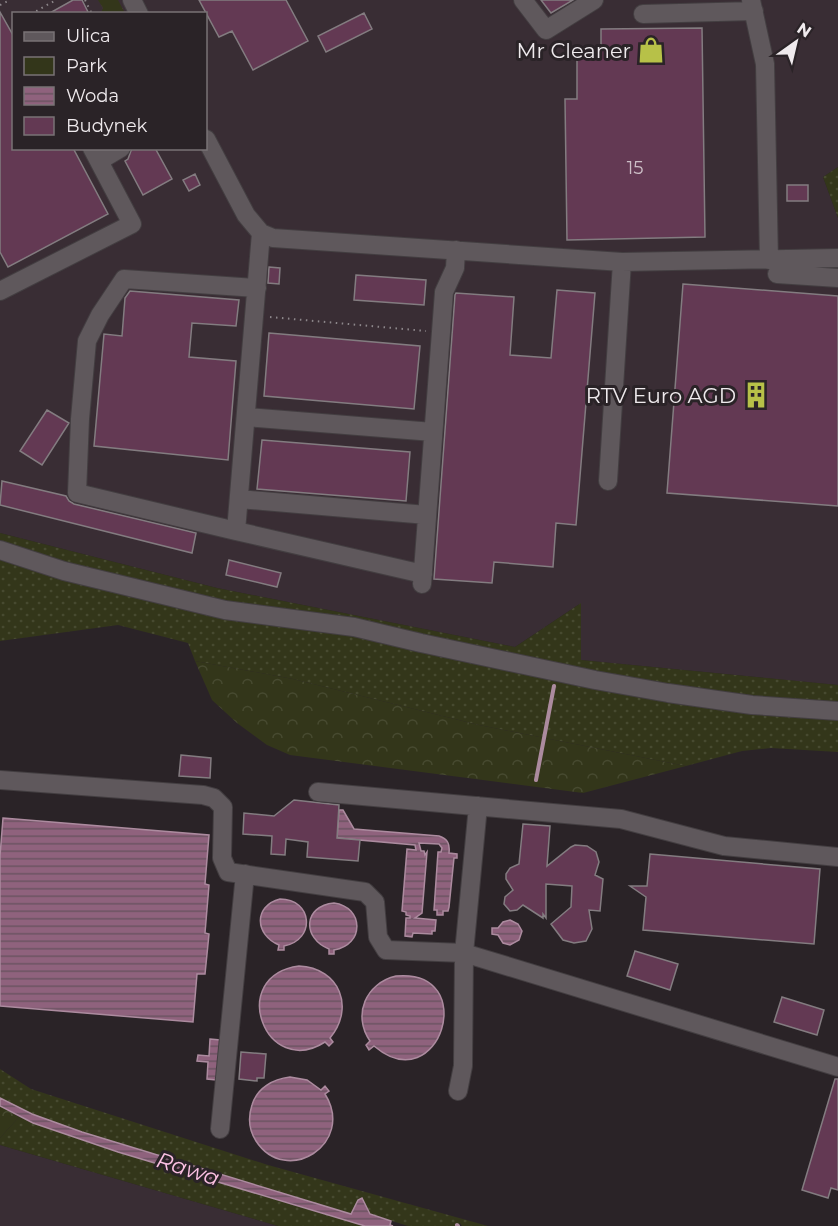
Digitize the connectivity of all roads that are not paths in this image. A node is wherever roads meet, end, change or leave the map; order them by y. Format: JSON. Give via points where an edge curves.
{"nodes":[{"id":1,"x":523,"y":0,"type":"edge"},
{"id":2,"x":594,"y":0,"type":"edge"},
{"id":3,"x":752,"y":6,"type":"edge"},
{"id":4,"x":643,"y":14,"type":"dead end"},
{"id":5,"x":207,"y":141,"type":"edge"},
{"id":6,"x":114,"y":150,"type":"edge"},
{"id":7,"x":96,"y":155,"type":"edge"},
{"id":8,"x":261,"y":233,"type":"junction"},
{"id":9,"x":456,"y":250,"type":"junction"},
{"id":10,"x":838,"y":258,"type":"edge"},
{"id":11,"x":622,"y":262,"type":"junction"},
{"id":12,"x":773,"y":267,"type":"junction"},
{"id":13,"x":838,"y":278,"type":"edge"},
{"id":14,"x":257,"y":288,"type":"junction"},
{"id":15,"x":0,"y":291,"type":"edge"},
{"id":16,"x":246,"y":417,"type":"junction"},
{"id":17,"x":433,"y":432,"type":"junction"},
{"id":18,"x":608,"y":481,"type":"dead end"},
{"id":19,"x":238,"y":500,"type":"junction"},
{"id":20,"x":427,"y":515,"type":"junction"},
{"id":21,"x":236,"y":531,"type":"junction"},
{"id":22,"x":0,"y":550,"type":"edge"},
{"id":23,"x":838,"y":711,"type":"edge"},
{"id":24,"x":0,"y":780,"type":"edge"},
{"id":25,"x":318,"y":792,"type":"dead end"},
{"id":26,"x":478,"y":806,"type":"junction"},
{"id":27,"x":838,"y":857,"type":"edge"},
{"id":28,"x":245,"y":874,"type":"junction"},
{"id":29,"x":464,"y":953,"type":"junction"},
{"id":30,"x":838,"y":1067,"type":"edge"},
{"id":31,"x":458,"y":1091,"type":"dead end"},
{"id":32,"x":220,"y":1129,"type":"dead end"}],
"edges":[{"from":1,"to":2,"type":"street","via":[[546,30]]},
{"from":3,"to":4,"type":"street"},
{"from":3,"to":12,"type":"street","via":[[765,64]]},
{"from":5,"to":8,"type":"street","via":[[246,215]]},
{"from":6,"to":7,"type":"street"},
{"from":7,"to":15,"type":"street","via":[[132,224]]},
{"from":8,"to":9,"type":"street","via":[[273,238]]},
{"from":8,"to":14,"type":"street"},
{"from":9,"to":11,"type":"street"},
{"from":9,"to":17,"type":"street","via":[[455,268],[444,292]]},
{"from":10,"to":12,"type":"street"},
{"from":11,"to":12,"type":"street"},
{"from":11,"to":18,"type":"street"},
{"from":12,"to":13,"type":"street"},
{"from":14,"to":16,"type":"street"},
{"from":14,"to":21,"type":"street","via":[[124,279],[87,341],[84,374],[77,493]]},
{"from":16,"to":17,"type":"street"},
{"from":16,"to":19,"type":"street"},
{"from":17,"to":20,"type":"street"},
{"from":19,"to":20,"type":"street"},
{"from":19,"to":21,"type":"street"},
{"from":20,"to":21,"type":"street","via":[[422,579]]},
{"from":22,"to":23,"type":"street","via":[[64,571],[225,610],[354,627],[668,693],[752,705]]},
{"from":24,"to":28,"type":"street","via":[[214,798],[223,807],[222,858],[228,872]]},
{"from":25,"to":26,"type":"street"},
{"from":26,"to":27,"type":"street","via":[[621,819],[724,846]]},
{"from":26,"to":29,"type":"street"},
{"from":28,"to":29,"type":"street","via":[[365,892],[375,902],[378,937],[386,950]]},
{"from":28,"to":32,"type":"street"},
{"from":29,"to":30,"type":"street"},
{"from":29,"to":31,"type":"street","via":[[463,1066]]}]}
